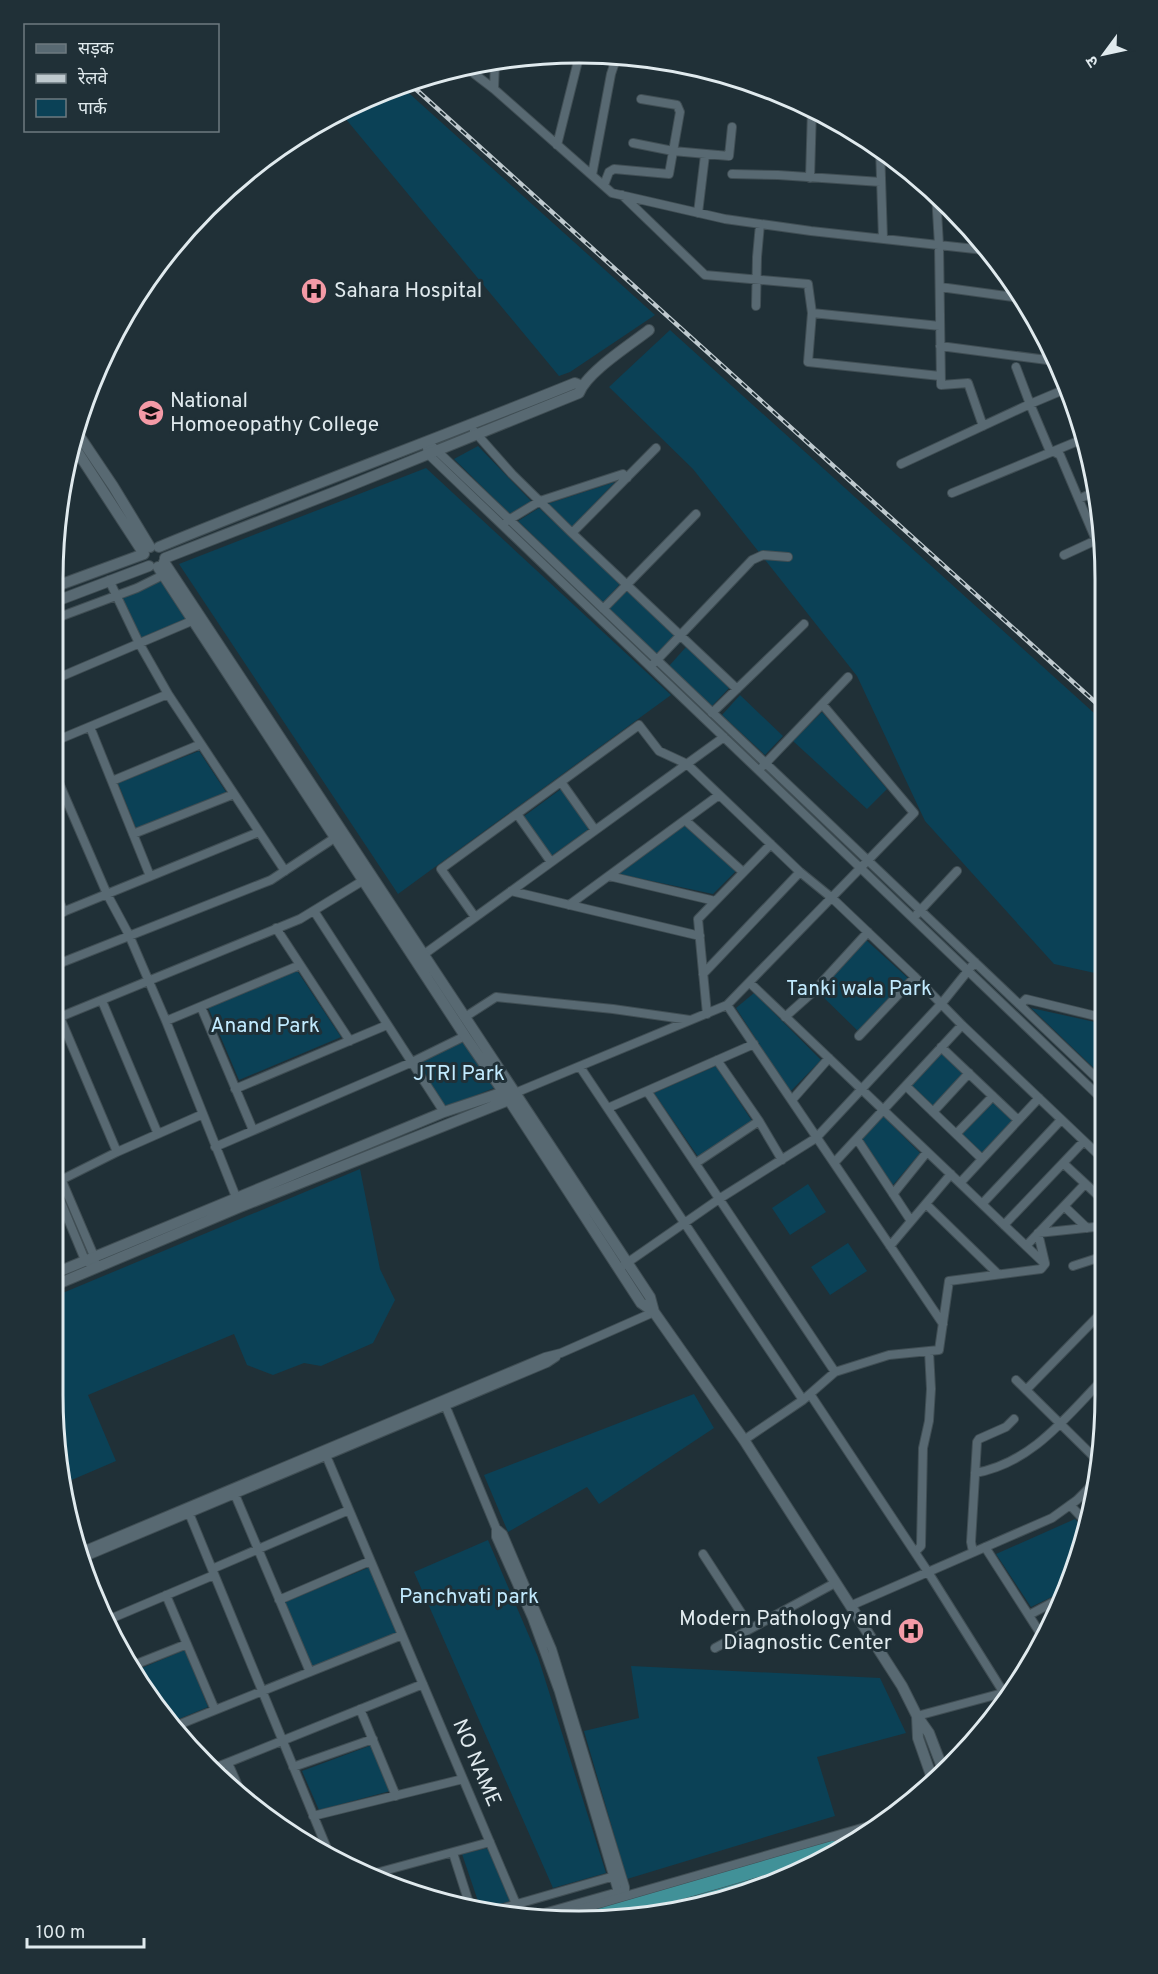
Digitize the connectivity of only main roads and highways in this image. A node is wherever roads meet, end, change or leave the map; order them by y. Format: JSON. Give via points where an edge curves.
{"nodes":[{"id":1,"x":817,"y":1853,"type":"edge"},
{"id":2,"x":623,"y":1909,"type":"edge"}],
"edges":[{"from":1,"to":2,"type":"highway","bridge":true}]}
